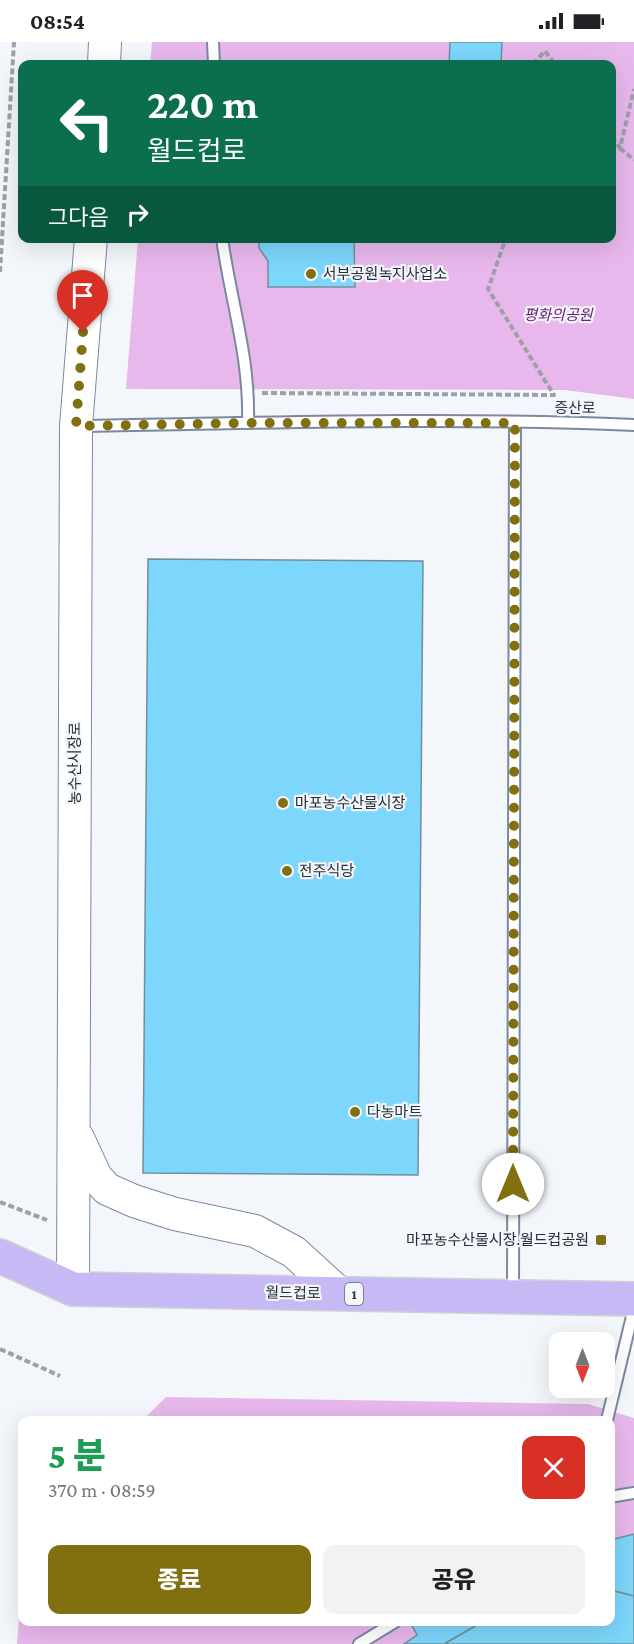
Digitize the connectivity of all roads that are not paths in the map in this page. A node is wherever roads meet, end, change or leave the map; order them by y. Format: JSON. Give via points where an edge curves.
{"nodes":[{"id":1,"x":105,"y":42,"type":"edge"},
{"id":2,"x":213,"y":42,"type":"edge"},
{"id":3,"x":104,"y":60,"type":"edge"},
{"id":4,"x":214,"y":60,"type":"edge"},
{"id":5,"x":90,"y":243,"type":"edge"},
{"id":6,"x":223,"y":243,"type":"edge"},
{"id":7,"x":249,"y":423,"type":"junction"},
{"id":8,"x":515,"y":423,"type":"junction"},
{"id":9,"x":634,"y":425,"type":"edge"},
{"id":10,"x":76,"y":426,"type":"junction"},
{"id":11,"x":73,"y":1129,"type":"junction"},
{"id":12,"x":0,"y":1256,"type":"edge"},
{"id":13,"x":73,"y":1289,"type":"junction"},
{"id":14,"x":340,"y":1294,"type":"junction"},
{"id":15,"x":513,"y":1297,"type":"junction"},
{"id":16,"x":634,"y":1299,"type":"edge"},
{"id":17,"x":634,"y":1308,"type":"edge"},
{"id":18,"x":608,"y":1416,"type":"edge"},
{"id":19,"x":634,"y":1493,"type":"edge"},
{"id":20,"x":615,"y":1496,"type":"edge"},
{"id":21,"x":388,"y":1626,"type":"edge"},
{"id":22,"x":359,"y":1644,"type":"edge"}],
"edges":[{"from":1,"to":3,"type":"main road"},
{"from":2,"to":4,"type":"lane"},
{"from":5,"to":10,"type":"main road","name":"농수산시장로"},
{"from":6,"to":7,"type":"lane","via":[[244,352]]},
{"from":7,"to":8,"type":"lane"},
{"from":7,"to":10,"type":"lane"},
{"from":8,"to":9,"type":"lane","name":"증산로"},
{"from":8,"to":15,"type":"lane"},
{"from":10,"to":11,"type":"main road","name":"농수산시장로"},
{"from":11,"to":13,"type":"main road","name":"농수산시장로"},
{"from":11,"to":14,"type":"main road","via":[[96,1177],[107,1189],[176,1214],[255,1231],[294,1252]]},
{"from":12,"to":13,"type":"main road"},
{"from":13,"to":14,"type":"main road","name":"월드컵로","number":"1"},
{"from":14,"to":15,"type":"main road","name":"월드컵로","number":"1"},
{"from":15,"to":16,"type":"main road","name":"월드컵로","number":"1"},
{"from":17,"to":18,"type":"lane"},
{"from":19,"to":20,"type":"lane"},
{"from":21,"to":22,"type":"lane"}]}
